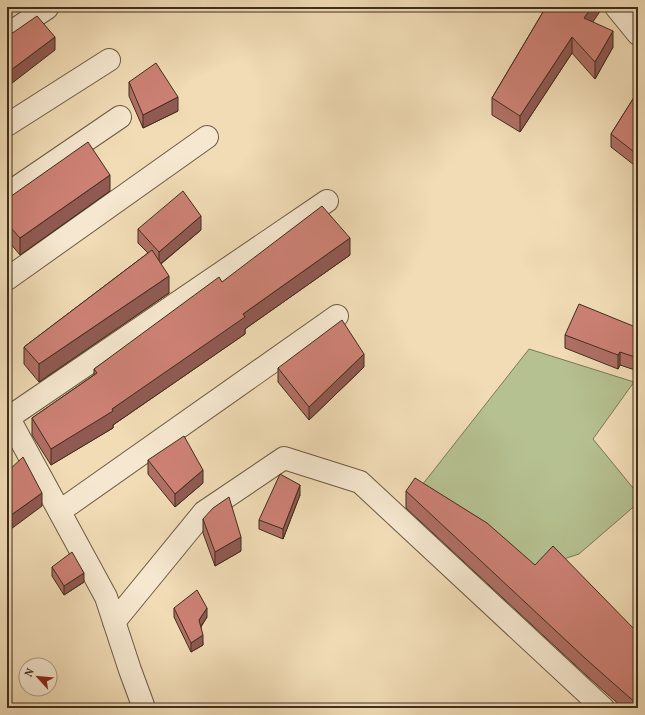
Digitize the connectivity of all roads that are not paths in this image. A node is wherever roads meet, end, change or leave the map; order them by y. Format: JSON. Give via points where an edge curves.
{"nodes":[{"id":1,"x":616,"y":7,"type":"edge"},
{"id":2,"x":47,"y":8,"type":"edge"},
{"id":3,"x":638,"y":34,"type":"edge"},
{"id":4,"x":7,"y":35,"type":"edge"},
{"id":5,"x":109,"y":60,"type":"dead end"},
{"id":6,"x":120,"y":117,"type":"dead end"},
{"id":7,"x":7,"y":125,"type":"edge"},
{"id":8,"x":207,"y":137,"type":"dead end"},
{"id":9,"x":7,"y":194,"type":"edge"},
{"id":10,"x":327,"y":201,"type":"dead end"},
{"id":11,"x":7,"y":279,"type":"edge"},
{"id":12,"x":337,"y":316,"type":"dead end"},
{"id":13,"x":8,"y":416,"type":"edge"},
{"id":14,"x":60,"y":511,"type":"junction"},
{"id":15,"x":114,"y":622,"type":"junction"},
{"id":16,"x":144,"y":708,"type":"edge"},
{"id":17,"x":603,"y":708,"type":"edge"}],
"edges":[{"from":1,"to":3,"type":"street"},
{"from":2,"to":4,"type":"street"},
{"from":5,"to":7,"type":"street"},
{"from":6,"to":9,"type":"street"},
{"from":8,"to":11,"type":"street"},
{"from":10,"to":13,"type":"street"},
{"from":12,"to":14,"type":"street"},
{"from":13,"to":14,"type":"street"},
{"from":14,"to":15,"type":"street","via":[[106,597]]},
{"from":15,"to":16,"type":"street"},
{"from":15,"to":17,"type":"street","via":[[204,512],[284,458],[360,482]]}]}
